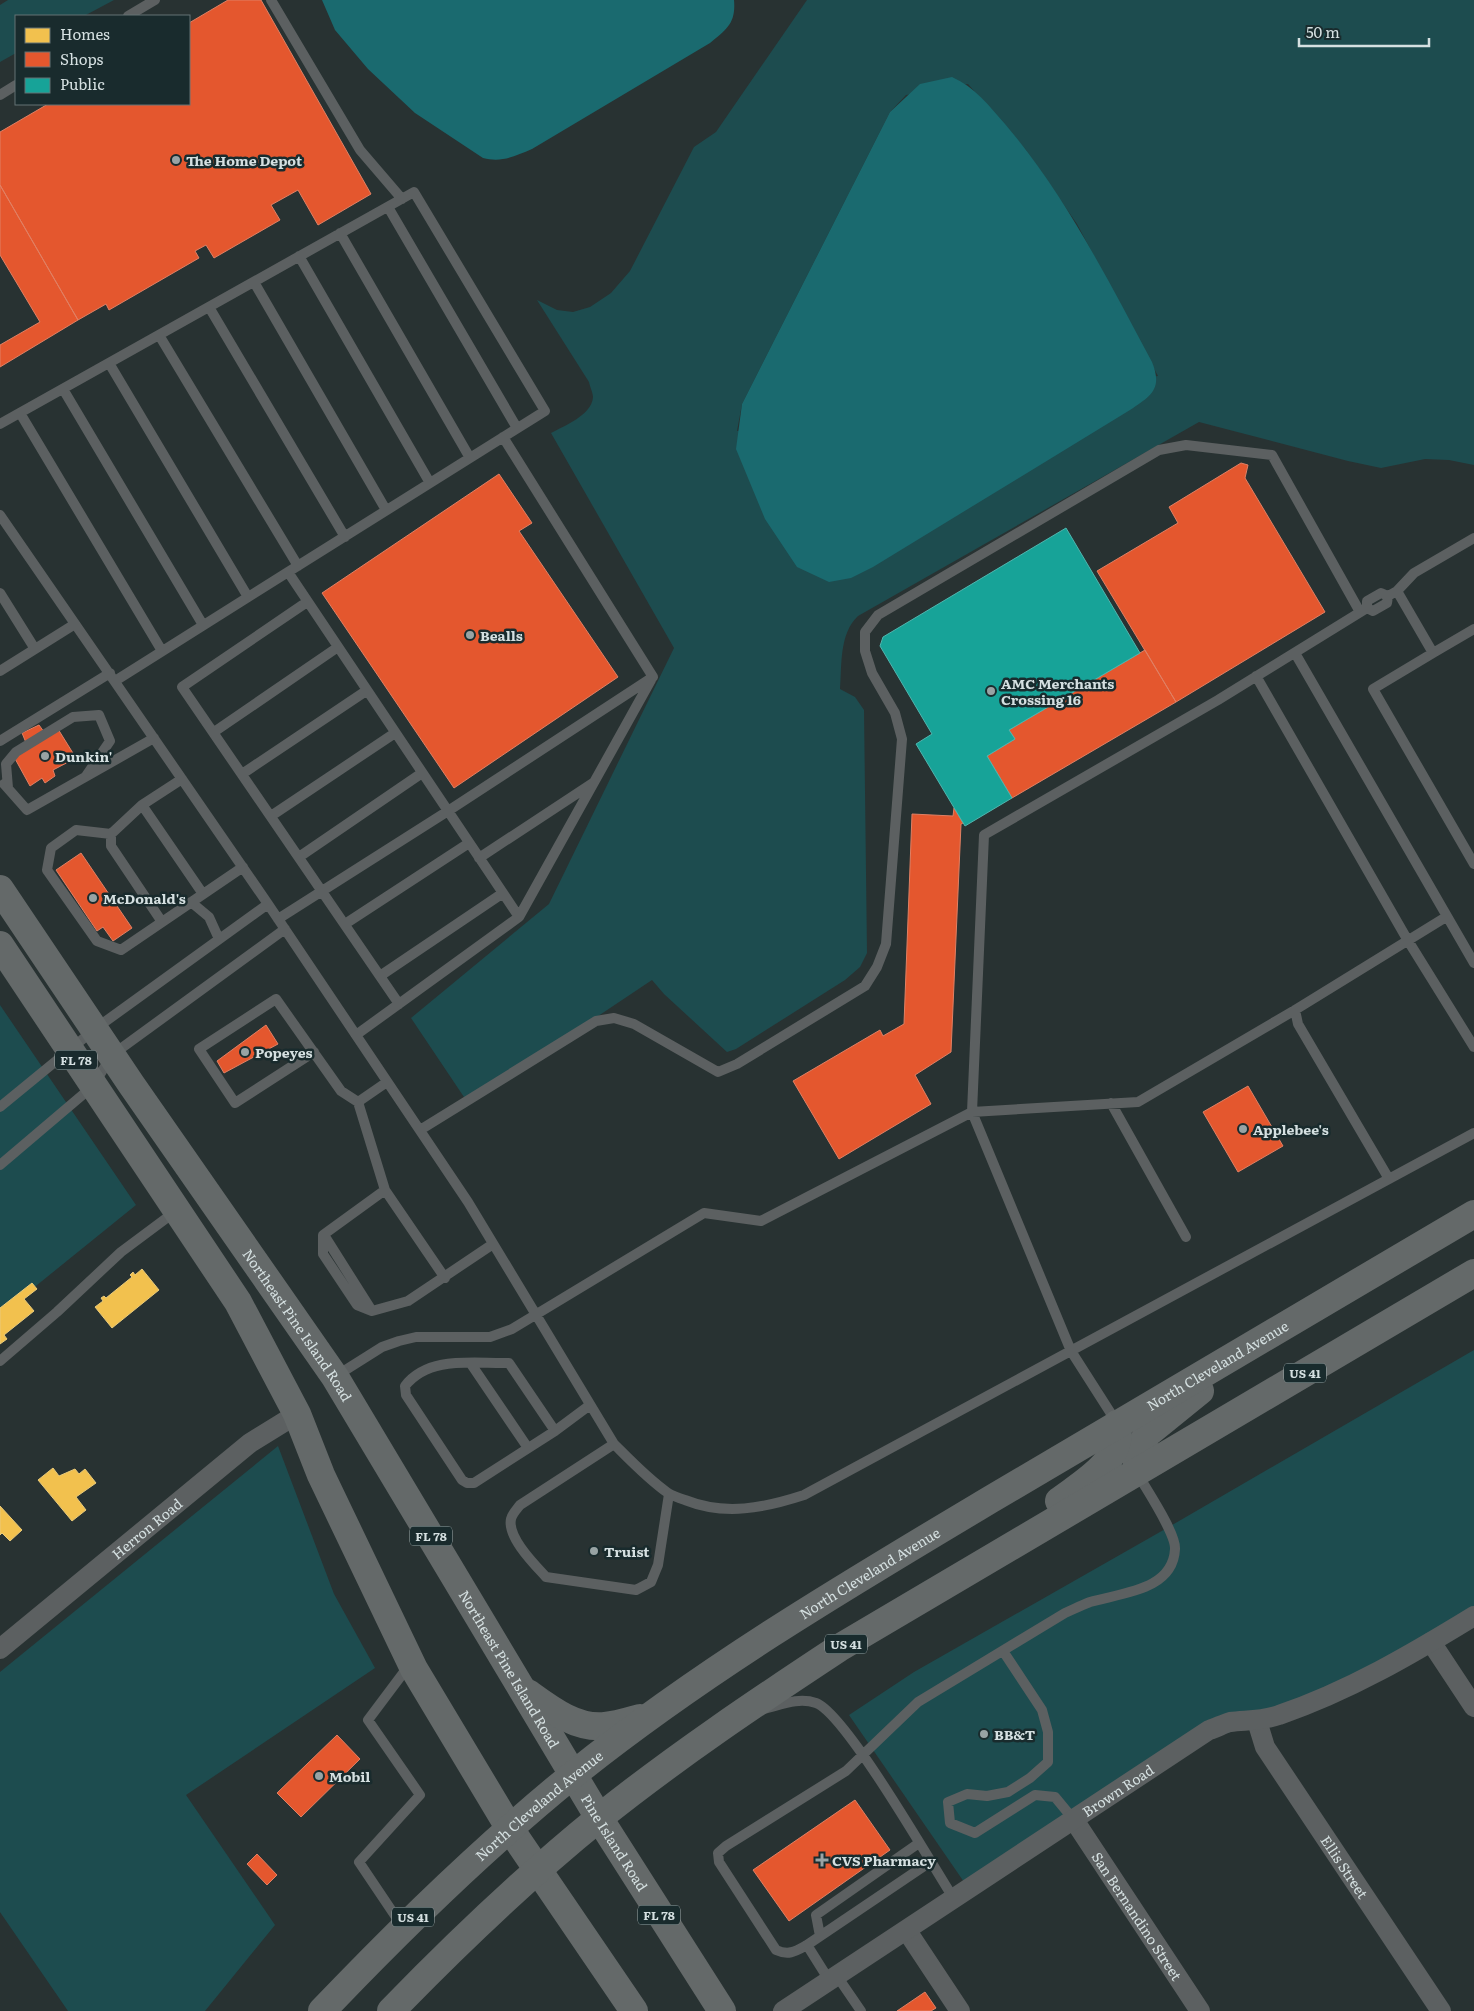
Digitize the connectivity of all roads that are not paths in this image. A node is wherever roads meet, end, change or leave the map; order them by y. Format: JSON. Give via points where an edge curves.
{"nodes":[{"id":1,"x":155,"y":0,"type":"edge"},
{"id":2,"x":272,"y":0,"type":"edge"},
{"id":3,"x":130,"y":15,"type":"edge"},
{"id":4,"x":15,"y":86,"type":"edge"},
{"id":5,"x":0,"y":96,"type":"edge"},
{"id":6,"x":402,"y":199,"type":"junction"},
{"id":7,"x":388,"y":207,"type":"junction"},
{"id":8,"x":340,"y":233,"type":"junction"},
{"id":9,"x":299,"y":256,"type":"junction"},
{"id":10,"x":254,"y":282,"type":"junction"},
{"id":11,"x":209,"y":307,"type":"junction"},
{"id":12,"x":159,"y":335,"type":"junction"},
{"id":13,"x":109,"y":363,"type":"junction"},
{"id":14,"x":63,"y":389,"type":"junction"},
{"id":15,"x":20,"y":413,"type":"junction"},
{"id":16,"x":0,"y":424,"type":"edge"},
{"id":17,"x":517,"y":428,"type":"junction"},
{"id":18,"x":503,"y":437,"type":"junction"},
{"id":19,"x":470,"y":458,"type":"junction"},
{"id":20,"x":430,"y":483,"type":"junction"},
{"id":21,"x":386,"y":510,"type":"junction"},
{"id":22,"x":0,"y":515,"type":"edge"},
{"id":23,"x":345,"y":537,"type":"junction"},
{"id":24,"x":1474,"y":538,"type":"edge"},
{"id":25,"x":298,"y":566,"type":"junction"},
{"id":26,"x":288,"y":572,"type":"junction"},
{"id":27,"x":0,"y":593,"type":"edge"},
{"id":28,"x":1393,"y":594,"type":"junction"},
{"id":29,"x":248,"y":597,"type":"junction"},
{"id":30,"x":307,"y":602,"type":"junction"},
{"id":31,"x":1364,"y":610,"type":"junction"},
{"id":32,"x":75,"y":624,"type":"junction"},
{"id":33,"x":203,"y":625,"type":"junction"},
{"id":34,"x":1474,"y":629,"type":"edge"},
{"id":35,"x":338,"y":647,"type":"junction"},
{"id":36,"x":35,"y":649,"type":"junction"},
{"id":37,"x":162,"y":651,"type":"junction"},
{"id":38,"x":1295,"y":653,"type":"junction"},
{"id":39,"x":1434,"y":653,"type":"junction"},
{"id":40,"x":0,"y":671,"type":"edge"},
{"id":41,"x":1256,"y":676,"type":"junction"},
{"id":42,"x":112,"y":677,"type":"junction"},
{"id":43,"x":653,"y":677,"type":"junction"},
{"id":44,"x":366,"y":691,"type":"junction"},
{"id":45,"x":214,"y":732,"type":"junction"},
{"id":46,"x":394,"y":733,"type":"junction"},
{"id":47,"x":154,"y":738,"type":"junction"},
{"id":48,"x":0,"y":742,"type":"edge"},
{"id":49,"x":422,"y":773,"type":"junction"},
{"id":50,"x":242,"y":774,"type":"junction"},
{"id":51,"x":86,"y":776,"type":"junction"},
{"id":52,"x":0,"y":779,"type":"edge"},
{"id":53,"x":182,"y":779,"type":"junction"},
{"id":54,"x":594,"y":782,"type":"junction"},
{"id":55,"x":8,"y":788,"type":"junction"},
{"id":56,"x":142,"y":805,"type":"junction"},
{"id":57,"x":448,"y":811,"type":"junction"},
{"id":58,"x":271,"y":816,"type":"junction"},
{"id":59,"x":110,"y":834,"type":"junction"},
{"id":60,"x":469,"y":843,"type":"junction"},
{"id":61,"x":299,"y":857,"type":"junction"},
{"id":62,"x":479,"y":858,"type":"junction"},
{"id":63,"x":1474,"y":864,"type":"edge"},
{"id":64,"x":242,"y":867,"type":"junction"},
{"id":65,"x":0,"y":889,"type":"edge"},
{"id":66,"x":322,"y":891,"type":"junction"},
{"id":67,"x":503,"y":893,"type":"junction"},
{"id":68,"x":203,"y":894,"type":"junction"},
{"id":69,"x":191,"y":902,"type":"junction"},
{"id":70,"x":268,"y":904,"type":"junction"},
{"id":71,"x":1446,"y":916,"type":"junction"},
{"id":72,"x":519,"y":918,"type":"junction"},
{"id":73,"x":278,"y":919,"type":"junction"},
{"id":74,"x":162,"y":922,"type":"junction"},
{"id":75,"x":345,"y":924,"type":"junction"},
{"id":76,"x":285,"y":930,"type":"junction"},
{"id":77,"x":219,"y":939,"type":"junction"},
{"id":78,"x":1407,"y":939,"type":"junction"},
{"id":79,"x":0,"y":945,"type":"edge"},
{"id":80,"x":1474,"y":962,"type":"edge"},
{"id":81,"x":380,"y":976,"type":"junction"},
{"id":82,"x":399,"y":1004,"type":"junction"},
{"id":83,"x":1295,"y":1010,"type":"junction"},
{"id":84,"x":94,"y":1029,"type":"junction"},
{"id":85,"x":356,"y":1035,"type":"junction"},
{"id":86,"x":1474,"y":1047,"type":"edge"},
{"id":87,"x":69,"y":1051,"type":"junction"},
{"id":88,"x":314,"y":1052,"type":"junction"},
{"id":89,"x":112,"y":1054,"type":"junction"},
{"id":90,"x":387,"y":1082,"type":"junction"},
{"id":91,"x":92,"y":1086,"type":"junction"},
{"id":92,"x":358,"y":1102,"type":"junction"},
{"id":93,"x":1112,"y":1104,"type":"junction"},
{"id":94,"x":0,"y":1107,"type":"edge"},
{"id":95,"x":972,"y":1112,"type":"junction"},
{"id":96,"x":420,"y":1130,"type":"junction"},
{"id":97,"x":1474,"y":1133,"type":"edge"},
{"id":98,"x":0,"y":1165,"type":"edge"},
{"id":99,"x":1389,"y":1179,"type":"junction"},
{"id":100,"x":385,"y":1190,"type":"junction"},
{"id":101,"x":177,"y":1211,"type":"junction"},
{"id":102,"x":1474,"y":1214,"type":"edge"},
{"id":103,"x":1186,"y":1237,"type":"dead end"},
{"id":104,"x":493,"y":1244,"type":"junction"},
{"id":105,"x":1474,"y":1273,"type":"edge"},
{"id":106,"x":445,"y":1278,"type":"junction"},
{"id":107,"x":535,"y":1314,"type":"junction"},
{"id":108,"x":1278,"y":1330,"type":"junction"},
{"id":109,"x":1071,"y":1351,"type":"junction"},
{"id":110,"x":0,"y":1361,"type":"edge"},
{"id":111,"x":471,"y":1364,"type":"junction"},
{"id":112,"x":335,"y":1377,"type":"junction"},
{"id":113,"x":590,"y":1405,"type":"junction"},
{"id":114,"x":297,"y":1414,"type":"junction"},
{"id":115,"x":1117,"y":1424,"type":"junction"},
{"id":116,"x":554,"y":1431,"type":"junction"},
{"id":117,"x":614,"y":1444,"type":"junction"},
{"id":118,"x":528,"y":1448,"type":"junction"},
{"id":119,"x":1137,"y":1472,"type":"junction"},
{"id":120,"x":669,"y":1494,"type":"junction"},
{"id":121,"x":960,"y":1577,"type":"junction"},
{"id":122,"x":1474,"y":1616,"type":"edge"},
{"id":123,"x":1431,"y":1642,"type":"junction"},
{"id":124,"x":0,"y":1649,"type":"edge"},
{"id":125,"x":1003,"y":1651,"type":"junction"},
{"id":126,"x":411,"y":1663,"type":"junction"},
{"id":127,"x":520,"y":1688,"type":"junction"},
{"id":128,"x":1474,"y":1707,"type":"edge"},
{"id":129,"x":654,"y":1714,"type":"junction"},
{"id":130,"x":736,"y":1717,"type":"junction"},
{"id":131,"x":1257,"y":1720,"type":"junction"},
{"id":132,"x":863,"y":1755,"type":"junction"},
{"id":133,"x":573,"y":1775,"type":"junction"},
{"id":134,"x":599,"y":1818,"type":"junction"},
{"id":135,"x":1074,"y":1820,"type":"junction"},
{"id":136,"x":510,"y":1829,"type":"junction"},
{"id":137,"x":919,"y":1843,"type":"junction"},
{"id":138,"x":930,"y":1862,"type":"junction"},
{"id":139,"x":538,"y":1870,"type":"junction"},
{"id":140,"x":954,"y":1899,"type":"junction"},
{"id":141,"x":402,"y":1926,"type":"junction"},
{"id":142,"x":907,"y":1931,"type":"junction"},
{"id":143,"x":820,"y":1936,"type":"junction"},
{"id":144,"x":807,"y":1945,"type":"junction"},
{"id":145,"x":833,"y":1978,"type":"junction"},
{"id":146,"x":401,"y":2008,"type":"edge"},
{"id":147,"x":322,"y":2011,"type":"edge"},
{"id":148,"x":634,"y":2011,"type":"edge"},
{"id":149,"x":722,"y":2011,"type":"edge"},
{"id":150,"x":783,"y":2011,"type":"edge"},
{"id":151,"x":861,"y":2011,"type":"edge"},
{"id":152,"x":960,"y":2011,"type":"edge"},
{"id":153,"x":1200,"y":2011,"type":"edge"},
{"id":154,"x":1441,"y":2011,"type":"edge"}],
"edges":[{"from":1,"to":3,"type":"lane"},
{"from":2,"to":6,"type":"lane","via":[[360,150]]},
{"from":4,"to":5,"type":"lane"},
{"from":6,"to":7,"type":"lane"},
{"from":6,"to":17,"type":"lane","via":[[414,192],[545,411]]},
{"from":7,"to":8,"type":"lane"},
{"from":7,"to":17,"type":"lane"},
{"from":8,"to":9,"type":"lane"},
{"from":8,"to":19,"type":"lane"},
{"from":9,"to":10,"type":"lane"},
{"from":9,"to":20,"type":"lane"},
{"from":10,"to":11,"type":"lane"},
{"from":10,"to":21,"type":"lane"},
{"from":11,"to":12,"type":"lane"},
{"from":11,"to":23,"type":"lane"},
{"from":12,"to":13,"type":"lane"},
{"from":12,"to":25,"type":"lane"},
{"from":13,"to":14,"type":"lane"},
{"from":13,"to":29,"type":"lane"},
{"from":14,"to":15,"type":"lane"},
{"from":14,"to":33,"type":"lane"},
{"from":15,"to":16,"type":"lane"},
{"from":15,"to":37,"type":"lane"},
{"from":17,"to":18,"type":"lane"},
{"from":18,"to":19,"type":"lane"},
{"from":18,"to":43,"type":"lane"},
{"from":19,"to":20,"type":"lane"},
{"from":20,"to":21,"type":"lane"},
{"from":21,"to":23,"type":"lane"},
{"from":22,"to":32,"type":"lane"},
{"from":23,"to":25,"type":"lane"},
{"from":24,"to":28,"type":"lane","via":[[1414,573]]},
{"from":25,"to":26,"type":"lane"},
{"from":26,"to":29,"type":"lane"},
{"from":26,"to":30,"type":"lane"},
{"from":27,"to":36,"type":"lane"},
{"from":28,"to":31,"type":"lane","via":[[1381,593],[1367,601]]},
{"from":28,"to":39,"type":"lane"},
{"from":29,"to":33,"type":"lane"},
{"from":30,"to":35,"type":"lane"},
{"from":30,"to":45,"type":"lane","via":[[182,686]]},
{"from":31,"to":38,"type":"lane"},
{"from":31,"to":96,"type":"lane","via":[[1272,455],[1186,445],[1159,450],[878,615],[865,632],[865,651],[872,673],[895,713],[902,739],[886,944],[865,986],[737,1064],[718,1072],[634,1024],[614,1018],[596,1021]]},
{"from":32,"to":36,"type":"lane"},
{"from":32,"to":42,"type":"lane"},
{"from":33,"to":37,"type":"lane"},
{"from":34,"to":39,"type":"lane"},
{"from":35,"to":44,"type":"lane"},
{"from":35,"to":45,"type":"lane"},
{"from":36,"to":40,"type":"lane"},
{"from":37,"to":42,"type":"lane"},
{"from":38,"to":41,"type":"lane"},
{"from":38,"to":71,"type":"lane"},
{"from":39,"to":63,"type":"lane","via":[[1373,689]]},
{"from":41,"to":78,"type":"lane"},
{"from":41,"to":95,"type":"lane","via":[[984,835]]},
{"from":42,"to":47,"type":"lane"},
{"from":42,"to":48,"type":"lane"},
{"from":43,"to":54,"type":"lane"},
{"from":43,"to":57,"type":"lane"},
{"from":44,"to":46,"type":"lane"},
{"from":44,"to":50,"type":"lane"},
{"from":45,"to":50,"type":"lane"},
{"from":46,"to":49,"type":"lane"},
{"from":46,"to":58,"type":"lane"},
{"from":47,"to":51,"type":"lane"},
{"from":47,"to":53,"type":"lane"},
{"from":49,"to":57,"type":"lane"},
{"from":49,"to":61,"type":"lane"},
{"from":50,"to":58,"type":"lane"},
{"from":51,"to":55,"type":"lane","via":[[28,810]]},
{"from":51,"to":55,"type":"lane","via":[[110,741],[99,715],[73,717],[16,752],[6,764]]},
{"from":52,"to":55,"type":"lane"},
{"from":53,"to":56,"type":"lane"},
{"from":53,"to":64,"type":"lane"},
{"from":54,"to":62,"type":"lane"},
{"from":54,"to":72,"type":"lane"},
{"from":56,"to":59,"type":"lane"},
{"from":56,"to":68,"type":"lane"},
{"from":57,"to":60,"type":"lane"},
{"from":57,"to":66,"type":"lane"},
{"from":58,"to":61,"type":"lane"},
{"from":59,"to":74,"type":"lane","via":[[111,846]]},
{"from":59,"to":74,"type":"lane","via":[[76,830],[51,848],[47,870],[97,940],[121,950]]},
{"from":60,"to":62,"type":"lane"},
{"from":60,"to":75,"type":"lane"},
{"from":61,"to":66,"type":"lane"},
{"from":62,"to":67,"type":"lane"},
{"from":64,"to":68,"type":"lane"},
{"from":64,"to":70,"type":"lane"},
{"from":65,"to":84,"type":"main road","name":"Northeast Pine Island Road","number":"FL 78"},
{"from":66,"to":73,"type":"lane"},
{"from":66,"to":75,"type":"lane"},
{"from":67,"to":72,"type":"lane"},
{"from":67,"to":81,"type":"lane"},
{"from":68,"to":69,"type":"lane"},
{"from":69,"to":74,"type":"lane"},
{"from":69,"to":77,"type":"lane","via":[[209,917]]},
{"from":70,"to":73,"type":"lane"},
{"from":70,"to":77,"type":"lane"},
{"from":71,"to":78,"type":"lane"},
{"from":71,"to":80,"type":"lane"},
{"from":72,"to":82,"type":"lane"},
{"from":73,"to":76,"type":"lane"},
{"from":75,"to":81,"type":"lane"},
{"from":76,"to":85,"type":"lane"},
{"from":76,"to":89,"type":"lane"},
{"from":77,"to":84,"type":"lane"},
{"from":78,"to":83,"type":"lane"},
{"from":78,"to":86,"type":"lane"},
{"from":79,"to":87,"type":"main road","number":"FL 78"},
{"from":81,"to":82,"type":"lane"},
{"from":82,"to":85,"type":"lane"},
{"from":83,"to":93,"type":"lane","via":[[1138,1102]]},
{"from":83,"to":99,"type":"lane","via":[[1298,1024]]},
{"from":84,"to":87,"type":"lane"},
{"from":84,"to":89,"type":"main road","name":"Northeast Pine Island Road","number":"FL 78"},
{"from":85,"to":90,"type":"lane"},
{"from":87,"to":91,"type":"main road","number":"FL 78"},
{"from":87,"to":94,"type":"lane"},
{"from":88,"to":88,"type":"lane","via":[[276,999],[199,1048],[235,1104]]},
{"from":88,"to":92,"type":"lane","via":[[341,1091]]},
{"from":89,"to":91,"type":"lane"},
{"from":89,"to":112,"type":"main road","name":"Northeast Pine Island Road","number":"FL 78"},
{"from":90,"to":92,"type":"lane"},
{"from":90,"to":96,"type":"lane"},
{"from":91,"to":98,"type":"lane"},
{"from":91,"to":101,"type":"main road","number":"FL 78"},
{"from":92,"to":100,"type":"lane"},
{"from":93,"to":95,"type":"lane"},
{"from":93,"to":103,"type":"lane"},
{"from":95,"to":107,"type":"lane","via":[[761,1221],[704,1214]]},
{"from":95,"to":109,"type":"lane"},
{"from":96,"to":104,"type":"lane"},
{"from":97,"to":99,"type":"lane"},
{"from":99,"to":109,"type":"lane"},
{"from":100,"to":106,"type":"lane"},
{"from":100,"to":106,"type":"lane","via":[[323,1234],[323,1254],[357,1306],[372,1311],[408,1301]]},
{"from":101,"to":110,"type":"lane","via":[[121,1252]]},
{"from":101,"to":114,"type":"main road","number":"FL 78","via":[[238,1302]]},
{"from":102,"to":108,"type":"main road","name":"North Cleveland Avenue","number":"US 41"},
{"from":104,"to":106,"type":"lane"},
{"from":104,"to":107,"type":"lane"},
{"from":105,"to":119,"type":"main road","number":"US 41"},
{"from":107,"to":112,"type":"lane","via":[[512,1330],[490,1336],[399,1341],[382,1347]]},
{"from":107,"to":113,"type":"lane"},
{"from":108,"to":115,"type":"main road","name":"North Cleveland Avenue","number":"US 41"},
{"from":108,"to":119,"type":"main road","via":[[1147,1434],[1137,1454]]},
{"from":109,"to":115,"type":"lane"},
{"from":109,"to":120,"type":"lane","via":[[804,1495],[770,1506],[737,1510],[704,1507]]},
{"from":111,"to":116,"type":"lane","via":[[509,1364]]},
{"from":111,"to":118,"type":"lane"},
{"from":111,"to":118,"type":"lane","via":[[438,1364],[422,1371],[405,1386],[406,1395],[462,1480],[474,1483]]},
{"from":112,"to":127,"type":"main road","name":"Northeast Pine Island Road","number":"FL 78"},
{"from":113,"to":116,"type":"lane"},
{"from":113,"to":117,"type":"lane"},
{"from":114,"to":124,"type":"street","name":"Herron Road","via":[[250,1443]]},
{"from":114,"to":126,"type":"main road","number":"FL 78","via":[[321,1475]]},
{"from":115,"to":121,"type":"main road","via":[[1120,1436],[1103,1467]]},
{"from":115,"to":129,"type":"main road","name":"North Cleveland Avenue","number":"US 41","via":[[781,1626]]},
{"from":116,"to":118,"type":"lane"},
{"from":117,"to":120,"type":"lane"},
{"from":117,"to":120,"type":"lane","via":[[520,1505],[511,1517],[511,1530],[546,1577],[636,1590],[651,1582],[658,1565]]},
{"from":119,"to":121,"type":"main road","number":"US 41"},
{"from":119,"to":125,"type":"lane","via":[[1170,1529],[1176,1548],[1170,1566],[1152,1584],[1065,1613]]},
{"from":121,"to":130,"type":"main road","number":"US 41","via":[[839,1648]]},
{"from":122,"to":123,"type":"street","name":"Brown Road"},
{"from":123,"to":128,"type":"street"},
{"from":123,"to":131,"type":"street","name":"Brown Road","via":[[1359,1682],[1277,1716]]},
{"from":125,"to":132,"type":"lane","via":[[918,1702]]},
{"from":125,"to":135,"type":"lane","via":[[1042,1710],[1048,1732],[1048,1762],[1008,1792],[987,1796],[967,1794],[948,1802],[950,1823],[974,1833],[1035,1795],[1055,1797]]},
{"from":126,"to":136,"type":"main road","number":"FL 78"},
{"from":126,"to":141,"type":"lane","via":[[368,1720],[420,1795],[358,1862]]},
{"from":127,"to":129,"type":"main road","via":[[553,1712],[580,1724],[604,1727]]},
{"from":127,"to":133,"type":"main road","name":"Northeast Pine Island Road","number":"FL 78"},
{"from":129,"to":133,"type":"main road","name":"North Cleveland Avenue","number":"US 41"},
{"from":130,"to":132,"type":"lane","via":[[798,1700],[816,1704],[827,1710],[851,1736]]},
{"from":130,"to":134,"type":"main road","number":"US 41"},
{"from":131,"to":135,"type":"street","name":"Brown Road","via":[[1229,1722],[1209,1730]]},
{"from":131,"to":154,"type":"street","name":"Ellis Street","via":[[1264,1748]]},
{"from":132,"to":137,"type":"lane"},
{"from":132,"to":144,"type":"lane","via":[[846,1771],[718,1854],[719,1862],[776,1950],[791,1953]]},
{"from":133,"to":134,"type":"main road","name":"Pine Island Road","number":"FL 78"},
{"from":133,"to":136,"type":"main road","name":"North Cleveland Avenue","number":"US 41"},
{"from":134,"to":139,"type":"main road","number":"US 41"},
{"from":134,"to":149,"type":"main road","name":"Pine Island Road","number":"FL 78"},
{"from":135,"to":140,"type":"street","name":"Brown Road"},
{"from":135,"to":153,"type":"street","name":"San Bernandino Street"},
{"from":136,"to":139,"type":"main road","number":"FL 78"},
{"from":136,"to":141,"type":"main road","name":"North Cleveland Avenue","number":"US 41"},
{"from":137,"to":138,"type":"lane"},
{"from":137,"to":143,"type":"lane","via":[[816,1915]]},
{"from":138,"to":140,"type":"lane"},
{"from":138,"to":143,"type":"lane"},
{"from":139,"to":146,"type":"main road","number":"US 41","via":[[460,1940]]},
{"from":139,"to":148,"type":"main road","number":"FL 78"},
{"from":140,"to":142,"type":"street","name":"Brown Road"},
{"from":141,"to":147,"type":"main road","name":"North Cleveland Avenue","number":"US 41"},
{"from":142,"to":145,"type":"street","name":"Brown Road"},
{"from":142,"to":152,"type":"street"},
{"from":143,"to":144,"type":"lane"},
{"from":144,"to":145,"type":"lane"},
{"from":145,"to":150,"type":"street","name":"Brown Road"},
{"from":145,"to":151,"type":"lane"}]}
